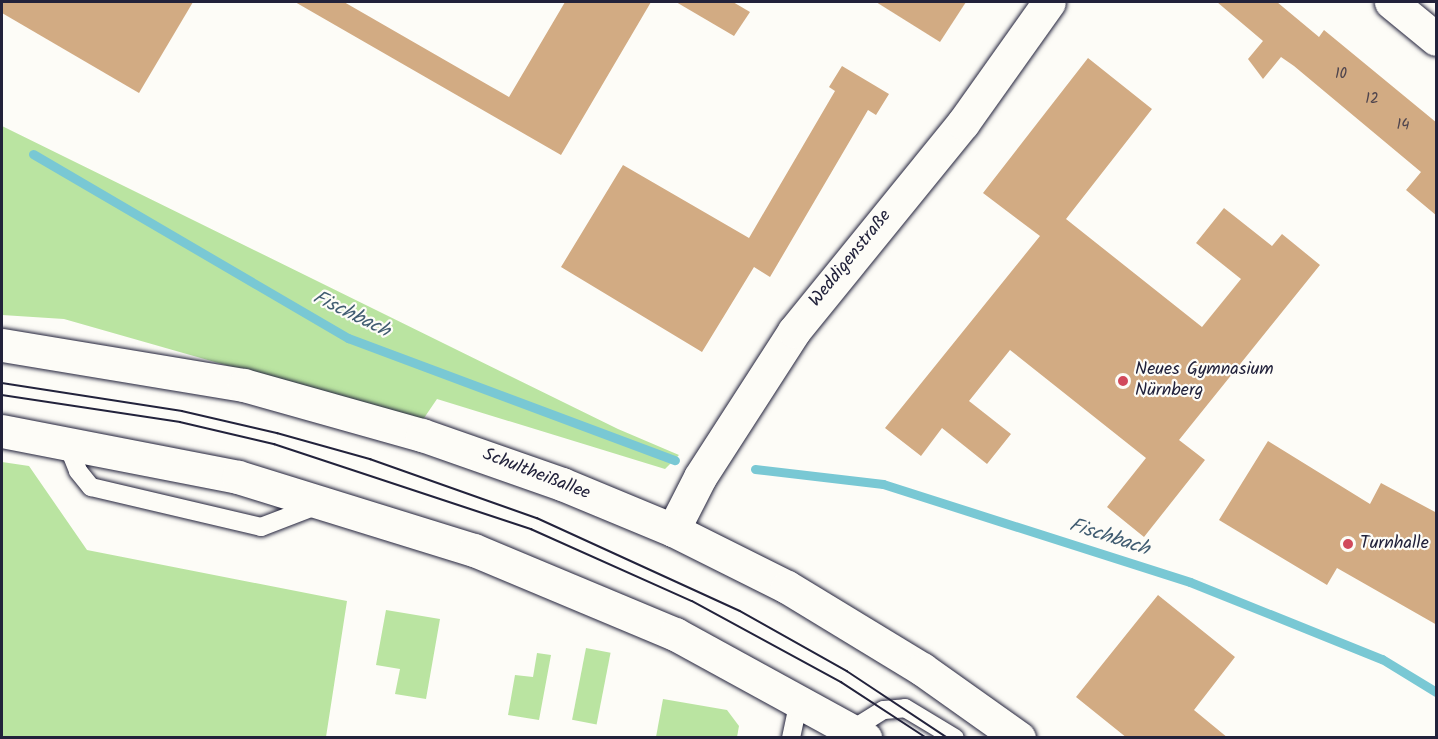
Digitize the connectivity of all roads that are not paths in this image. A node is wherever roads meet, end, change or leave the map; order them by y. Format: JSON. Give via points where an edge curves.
{"nodes":[{"id":1,"x":1049,"y":2,"type":"edge"},
{"id":2,"x":1391,"y":2,"type":"edge"},
{"id":3,"x":1437,"y":39,"type":"edge"},
{"id":4,"x":2,"y":345,"type":"edge"},
{"id":5,"x":2,"y":431,"type":"edge"},
{"id":6,"x":66,"y":441,"type":"junction"},
{"id":7,"x":328,"y":501,"type":"junction"},
{"id":8,"x":673,"y":530,"type":"junction"},
{"id":9,"x":799,"y":699,"type":"junction"},
{"id":10,"x":856,"y":735,"type":"edge"},
{"id":11,"x":791,"y":738,"type":"edge"},
{"id":12,"x":955,"y":738,"type":"edge"},
{"id":13,"x":1019,"y":738,"type":"edge"}],
"edges":[{"from":1,"to":8,"type":"main road","name":"Weddigenstraße","via":[[963,123],[794,332],[700,477]]},
{"from":2,"to":3,"type":"main road"},
{"from":4,"to":8,"type":"main road","name":"Schultheißallee","via":[[202,375],[353,414],[499,461]]},
{"from":5,"to":6,"type":"main road"},
{"from":6,"to":7,"type":"main road","via":[[217,472]]},
{"from":6,"to":7,"type":"lane","via":[[78,471],[92,487],[261,527]]},
{"from":7,"to":9,"type":"main road","via":[[569,587],[675,634]]},
{"from":8,"to":13,"type":"main road","name":"Schultheißallee","via":[[847,621]]},
{"from":9,"to":10,"type":"main road"},
{"from":9,"to":11,"type":"lane"},
{"from":10,"to":12,"type":"lane","via":[[884,710],[905,708]]}]}
